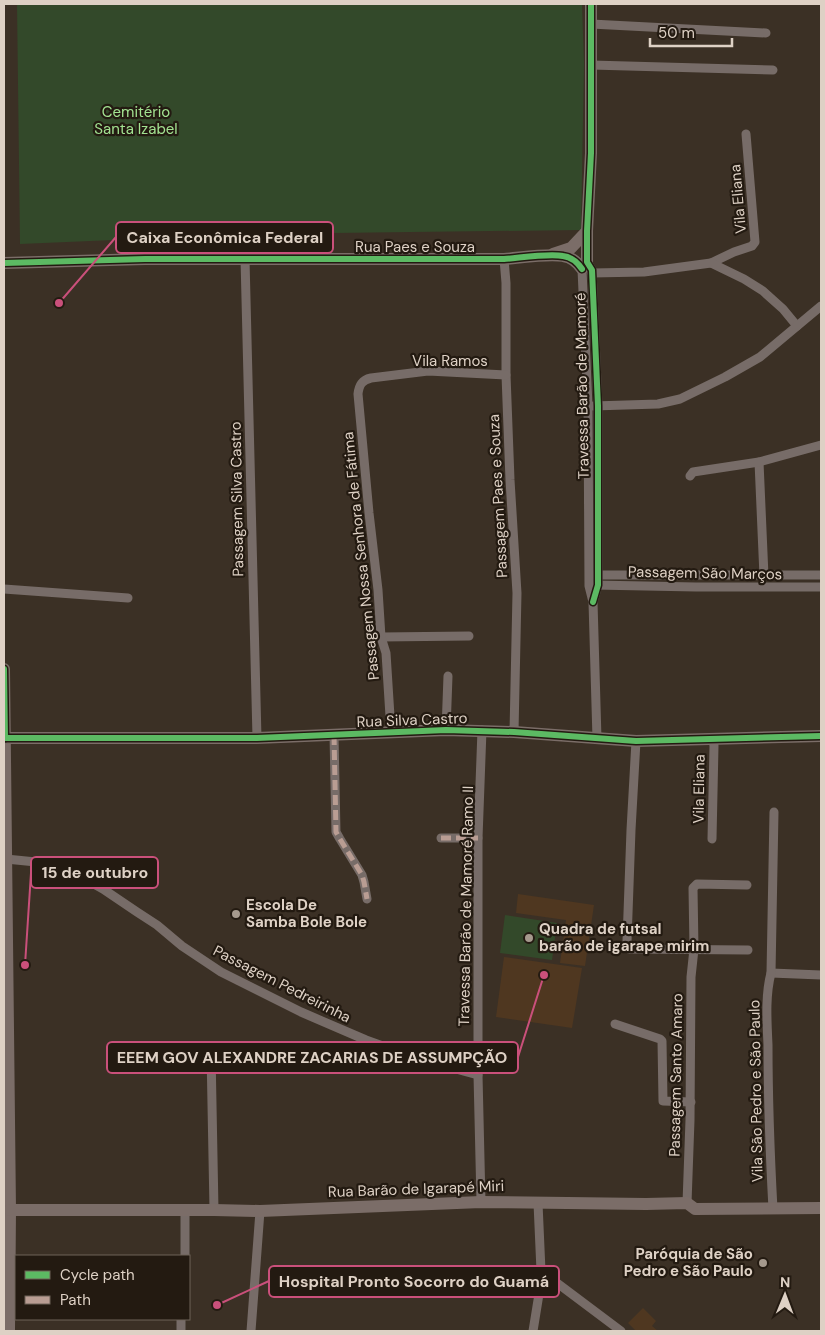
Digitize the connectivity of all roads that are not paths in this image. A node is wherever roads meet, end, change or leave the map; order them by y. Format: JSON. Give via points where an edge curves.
{"nodes":[{"id":1,"x":591,"y":4,"type":"edge"},
{"id":2,"x":591,"y":24,"type":"junction"},
{"id":3,"x":766,"y":33,"type":"dead end"},
{"id":4,"x":591,"y":65,"type":"junction"},
{"id":5,"x":773,"y":70,"type":"dead end"},
{"id":6,"x":746,"y":134,"type":"dead end"},
{"id":7,"x":587,"y":231,"type":"junction"},
{"id":8,"x":551,"y":255,"type":"junction"},
{"id":9,"x":245,"y":259,"type":"junction"},
{"id":10,"x":504,"y":259,"type":"junction"},
{"id":11,"x":4,"y":263,"type":"edge"},
{"id":12,"x":711,"y":263,"type":"junction"},
{"id":13,"x":587,"y":268,"type":"junction"},
{"id":14,"x":821,"y":306,"type":"edge"},
{"id":15,"x":797,"y":326,"type":"junction"},
{"id":16,"x":506,"y":375,"type":"junction"},
{"id":17,"x":365,"y":379,"type":"joint"},
{"id":18,"x":588,"y":406,"type":"junction"},
{"id":19,"x":598,"y":406,"type":"junction"},
{"id":20,"x":821,"y":445,"type":"edge"},
{"id":21,"x":759,"y":462,"type":"junction"},
{"id":22,"x":690,"y":476,"type":"dead end"},
{"id":23,"x":821,"y":575,"type":"edge"},
{"id":24,"x":764,"y":576,"type":"junction"},
{"id":25,"x":594,"y":580,"type":"junction"},
{"id":26,"x":821,"y":587,"type":"edge"},
{"id":27,"x":4,"y":589,"type":"edge"},
{"id":28,"x":128,"y":598,"type":"dead end"},
{"id":29,"x":469,"y":636,"type":"dead end"},
{"id":30,"x":381,"y":637,"type":"junction"},
{"id":31,"x":4,"y":669,"type":"edge"},
{"id":32,"x":448,"y":676,"type":"dead end"},
{"id":33,"x":446,"y":730,"type":"junction"},
{"id":34,"x":482,"y":730,"type":"junction"},
{"id":35,"x":391,"y":732,"type":"junction"},
{"id":36,"x":514,"y":732,"type":"junction"},
{"id":37,"x":334,"y":735,"type":"junction"},
{"id":38,"x":821,"y":736,"type":"edge"},
{"id":39,"x":4,"y":738,"type":"edge"},
{"id":40,"x":257,"y":738,"type":"junction"},
{"id":41,"x":596,"y":738,"type":"junction"},
{"id":42,"x":713,"y":740,"type":"junction"},
{"id":43,"x":636,"y":741,"type":"junction"},
{"id":44,"x":774,"y":812,"type":"dead end"},
{"id":45,"x":441,"y":838,"type":"dead end"},
{"id":46,"x":478,"y":838,"type":"junction"},
{"id":47,"x":712,"y":839,"type":"dead end"},
{"id":48,"x":6,"y":858,"type":"junction"},
{"id":49,"x":747,"y":885,"type":"dead end"},
{"id":50,"x":366,"y":899,"type":"dead end"},
{"id":51,"x":694,"y":949,"type":"junction"},
{"id":52,"x":748,"y":950,"type":"dead end"},
{"id":53,"x":771,"y":973,"type":"junction"},
{"id":54,"x":821,"y":976,"type":"edge"},
{"id":55,"x":615,"y":1024,"type":"dead end"},
{"id":56,"x":211,"y":1052,"type":"dead end"},
{"id":57,"x":478,"y":1076,"type":"junction"},
{"id":58,"x":690,"y":1102,"type":"junction"},
{"id":59,"x":482,"y":1202,"type":"junction"},
{"id":60,"x":538,"y":1203,"type":"junction"},
{"id":61,"x":687,"y":1203,"type":"junction"},
{"id":62,"x":821,"y":1208,"type":"edge"},
{"id":63,"x":773,"y":1209,"type":"junction"},
{"id":64,"x":7,"y":1210,"type":"edge"},
{"id":65,"x":185,"y":1210,"type":"junction"},
{"id":66,"x":214,"y":1210,"type":"junction"},
{"id":67,"x":260,"y":1211,"type":"junction"},
{"id":68,"x":184,"y":1255,"type":"edge"},
{"id":69,"x":541,"y":1271,"type":"junction"},
{"id":70,"x":9,"y":1331,"type":"edge"},
{"id":71,"x":252,"y":1331,"type":"edge"},
{"id":72,"x":533,"y":1331,"type":"edge"},
{"id":73,"x":621,"y":1331,"type":"edge"}],
"edges":[{"from":1,"to":2,"type":"street","name":"Travessa Barão de Mamoré"},
{"from":2,"to":3,"type":"street"},
{"from":2,"to":4,"type":"street","name":"Travessa Barão de Mamoré"},
{"from":4,"to":5,"type":"street"},
{"from":4,"to":7,"type":"street","name":"Travessa Barão de Mamoré"},
{"from":6,"to":12,"type":"street","name":"Vila Eliana","via":[[755,242]]},
{"from":7,"to":8,"type":"street","name":"Rua Paes e Souza","via":[[571,248]]},
{"from":7,"to":13,"type":"street","name":"Travessa Barão de Mamoré"},
{"from":8,"to":10,"type":"street","name":"Rua Paes e Souza"},
{"from":8,"to":13,"type":"street","name":"Rua Paes e Souza","via":[[564,256]]},
{"from":9,"to":10,"type":"street","name":"Rua Paes e Souza"},
{"from":9,"to":11,"type":"street","name":"Rua Paes e Souza","via":[[145,258]]},
{"from":9,"to":40,"type":"street","name":"Passagem Silva Castro"},
{"from":10,"to":16,"type":"street","name":"Passagem Paes e Souza"},
{"from":12,"to":13,"type":"street","via":[[644,272]]},
{"from":12,"to":15,"type":"street","via":[[763,291],[783,308]]},
{"from":13,"to":18,"type":"street","name":"Travessa Barão de Mamoré"},
{"from":13,"to":19,"type":"street","name":"Travessa Barão de Mamoré"},
{"from":14,"to":15,"type":"street"},
{"from":15,"to":19,"type":"street","via":[[760,357],[680,399],[658,404]]},
{"from":16,"to":17,"type":"street","name":"Vila Ramos","via":[[428,371]]},
{"from":16,"to":36,"type":"street","name":"Passagem Paes e Souza","via":[[517,593]]},
{"from":17,"to":30,"type":"street","name":"Passagem Nossa Senhora de Fátima","via":[[358,388],[358,394]]},
{"from":18,"to":19,"type":"street"},
{"from":18,"to":25,"type":"street","name":"Travessa Barão de Mamoré"},
{"from":19,"to":25,"type":"street","name":"Travessa Barão de Mamoré"},
{"from":20,"to":21,"type":"street"},
{"from":21,"to":22,"type":"street","via":[[693,472]]},
{"from":21,"to":24,"type":"street"},
{"from":23,"to":24,"type":"street","name":"Passagem São Marços"},
{"from":24,"to":25,"type":"street","name":"Passagem São Marços"},
{"from":25,"to":26,"type":"street","name":"Passagem São Marços","via":[[696,587]]},
{"from":25,"to":41,"type":"street","name":"Travessa Barão de Mamoré"},
{"from":27,"to":28,"type":"street"},
{"from":29,"to":30,"type":"street"},
{"from":30,"to":35,"type":"street","name":"Passagem Nossa Senhora de Fátima","via":[[386,654]]},
{"from":31,"to":39,"type":"street"},
{"from":32,"to":33,"type":"street"},
{"from":33,"to":34,"type":"street","name":"Rua Silva Castro"},
{"from":33,"to":35,"type":"street","name":"Rua Silva Castro"},
{"from":34,"to":36,"type":"street","name":"Rua Silva Castro"},
{"from":34,"to":46,"type":"street","name":"Travessa Barão de Mamoré Ramo II"},
{"from":35,"to":37,"type":"street","name":"Rua Silva Castro"},
{"from":36,"to":41,"type":"street","name":"Rua Silva Castro"},
{"from":37,"to":40,"type":"street","name":"Rua Silva Castro"},
{"from":37,"to":50,"type":"street","via":[[336,832],[362,875]]},
{"from":38,"to":42,"type":"street","name":"Rua Silva Castro"},
{"from":39,"to":40,"type":"street","name":"Rua Silva Castro"},
{"from":39,"to":48,"type":"street"},
{"from":41,"to":43,"type":"street","name":"Rua Silva Castro"},
{"from":42,"to":43,"type":"street","name":"Rua Silva Castro"},
{"from":42,"to":47,"type":"street","name":"Vila Eliana"},
{"from":43,"to":51,"type":"street","via":[[630,830],[628,946],[629,949]]},
{"from":44,"to":53,"type":"street","name":"Vila São Pedro e São Paulo"},
{"from":45,"to":46,"type":"street"},
{"from":46,"to":57,"type":"street","name":"Travessa Barão de Mamoré Ramo II"},
{"from":48,"to":57,"type":"street","name":"Passagem Pedreirinha","via":[[55,866],[78,875],[157,925],[221,972],[302,1012],[366,1040]]},
{"from":48,"to":64,"type":"street"},
{"from":49,"to":51,"type":"street","name":"Passagem Santo Amaro","via":[[697,884],[693,888]]},
{"from":51,"to":52,"type":"street"},
{"from":51,"to":58,"type":"street","name":"Passagem Santo Amaro"},
{"from":53,"to":54,"type":"street"},
{"from":53,"to":63,"type":"street","name":"Vila São Pedro e São Paulo","via":[[767,987]]},
{"from":55,"to":58,"type":"street","via":[[662,1041],[663,1101]]},
{"from":56,"to":66,"type":"street"},
{"from":57,"to":59,"type":"street","name":"Travessa Barão de Mamoré Ramo II"},
{"from":58,"to":61,"type":"street","name":"Passagem Santo Amaro"},
{"from":59,"to":60,"type":"street","name":"Rua Barão de Igarapé Miri"},
{"from":59,"to":67,"type":"street","name":"Rua Barão de Igarapé Miri"},
{"from":60,"to":61,"type":"street","name":"Rua Barão de Igarapé Miri"},
{"from":60,"to":69,"type":"street"},
{"from":61,"to":63,"type":"street","name":"Rua Barão de Igarapé Miri","via":[[695,1209]]},
{"from":62,"to":63,"type":"street","name":"Rua Barão de Igarapé Miri"},
{"from":64,"to":65,"type":"street","name":"Rua Barão de Igarapé Miri"},
{"from":64,"to":70,"type":"street"},
{"from":65,"to":66,"type":"street","name":"Rua Barão de Igarapé Miri"},
{"from":65,"to":68,"type":"street"},
{"from":66,"to":67,"type":"street","name":"Rua Barão de Igarapé Miri"},
{"from":67,"to":71,"type":"street"},
{"from":69,"to":72,"type":"street"},
{"from":69,"to":73,"type":"street"}]}
